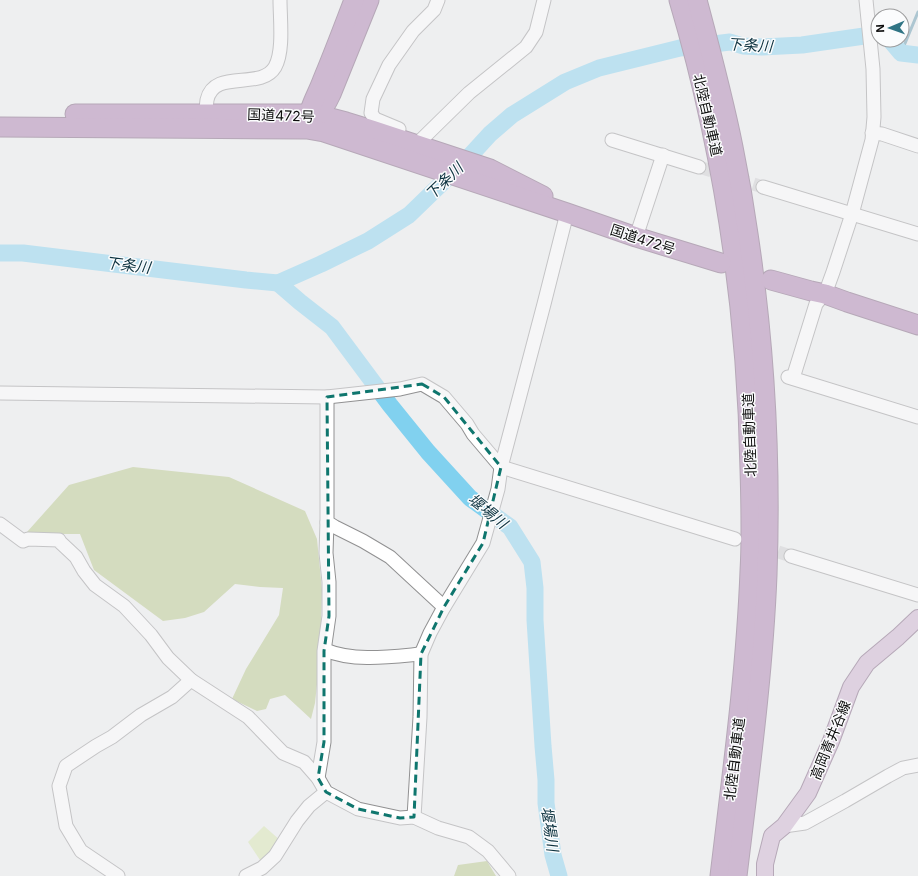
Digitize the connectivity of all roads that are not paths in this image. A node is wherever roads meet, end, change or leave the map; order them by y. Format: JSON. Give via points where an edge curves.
{"nodes":[{"id":1,"x":280,"y":0,"type":"edge"},
{"id":2,"x":354,"y":0,"type":"edge"},
{"id":3,"x":369,"y":0,"type":"edge"},
{"id":4,"x":438,"y":0,"type":"edge"},
{"id":5,"x":544,"y":0,"type":"edge"},
{"id":6,"x":697,"y":0,"type":"edge"},
{"id":7,"x":703,"y":0,"type":"edge"},
{"id":8,"x":866,"y":0,"type":"edge"},
{"id":9,"x":680,"y":5,"type":"edge"},
{"id":10,"x":0,"y":115,"type":"edge"},
{"id":11,"x":312,"y":120,"type":"junction"},
{"id":12,"x":206,"y":121,"type":"junction"},
{"id":13,"x":0,"y":127,"type":"edge"},
{"id":14,"x":872,"y":133,"type":"junction"},
{"id":15,"x":396,"y":137,"type":"junction"},
{"id":16,"x":612,"y":140,"type":"dead end"},
{"id":17,"x":918,"y":146,"type":"edge"},
{"id":18,"x":424,"y":147,"type":"junction"},
{"id":19,"x":735,"y":147,"type":"junction"},
{"id":20,"x":663,"y":155,"type":"junction"},
{"id":21,"x":699,"y":167,"type":"tunnel mouth"},
{"id":22,"x":763,"y":187,"type":"tunnel mouth"},
{"id":23,"x":567,"y":213,"type":"junction"},
{"id":24,"x":852,"y":214,"type":"junction"},
{"id":25,"x":918,"y":234,"type":"edge"},
{"id":26,"x":636,"y":237,"type":"junction"},
{"id":27,"x":721,"y":263,"type":"dead end"},
{"id":28,"x":771,"y":280,"type":"dead end"},
{"id":29,"x":825,"y":294,"type":"junction"},
{"id":30,"x":918,"y":325,"type":"edge"},
{"id":31,"x":0,"y":393,"type":"edge"},
{"id":32,"x":327,"y":397,"type":"junction"},
{"id":33,"x":918,"y":417,"type":"edge"},
{"id":34,"x":501,"y":467,"type":"junction"},
{"id":35,"x":327,"y":522,"type":"junction"},
{"id":36,"x":0,"y":524,"type":"edge"},
{"id":37,"x":735,"y":539,"type":"dead end"},
{"id":38,"x":791,"y":556,"type":"tunnel mouth"},
{"id":39,"x":918,"y":595,"type":"edge"},
{"id":40,"x":444,"y":607,"type":"junction"},
{"id":41,"x":918,"y":618,"type":"edge"},
{"id":42,"x":324,"y":650,"type":"junction"},
{"id":43,"x":421,"y":654,"type":"junction"},
{"id":44,"x":191,"y":680,"type":"junction"},
{"id":45,"x":918,"y":765,"type":"edge"},
{"id":46,"x":318,"y":778,"type":"junction"},
{"id":47,"x":326,"y":792,"type":"junction"},
{"id":48,"x":414,"y":817,"type":"junction"},
{"id":49,"x":784,"y":826,"type":"junction"},
{"id":50,"x":118,"y":876,"type":"edge"},
{"id":51,"x":246,"y":876,"type":"edge"},
{"id":52,"x":509,"y":876,"type":"edge"},
{"id":53,"x":720,"y":876,"type":"edge"},
{"id":54,"x":737,"y":876,"type":"edge"},
{"id":55,"x":765,"y":876,"type":"edge"}],
"edges":[{"from":1,"to":12,"type":"street","via":[[280,52],[274,69],[262,77],[217,86],[207,100]]},
{"from":2,"to":11,"type":"highway","via":[[310,106]]},
{"from":3,"to":11,"type":"highway","via":[[326,105]]},
{"from":4,"to":15,"type":"street","via":[[434,10],[413,31],[389,65],[373,99],[372,113],[375,119],[399,129]]},
{"from":5,"to":18,"type":"street","via":[[536,32],[526,47],[469,93]]},
{"from":6,"to":19,"type":"highway","name":"北陸自動車道"},
{"from":7,"to":19,"type":"highway","via":[[726,92]]},
{"from":8,"to":14,"type":"street","via":[[873,69]]},
{"from":9,"to":53,"type":"highway","name":"北陸自動車道","via":[[715,142],[726,198],[741,318],[750,441],[750,570],[746,640]]},
{"from":10,"to":12,"type":"highway","name":"国道472号"},
{"from":11,"to":12,"type":"highway","name":"国道472号"},
{"from":11,"to":15,"type":"highway","name":"国道472号","via":[[346,122]]},
{"from":11,"to":23,"type":"highway","name":"国道472号","via":[[324,132]]},
{"from":12,"to":13,"type":"highway","name":"国道472号"},
{"from":14,"to":17,"type":"street"},
{"from":14,"to":24,"type":"street"},
{"from":15,"to":18,"type":"highway","name":"国道472号"},
{"from":16,"to":20,"type":"street"},
{"from":18,"to":23,"type":"highway","name":"国道472号","via":[[490,168],[546,197]]},
{"from":19,"to":54,"type":"highway","name":"北陸自動車道","via":[[760,328],[768,441],[767,576],[763,650]]},
{"from":20,"to":21,"type":"street"},
{"from":20,"to":26,"type":"street"},
{"from":22,"to":24,"type":"street"},
{"from":23,"to":26,"type":"highway","name":"国道472号"},
{"from":23,"to":34,"type":"street"},
{"from":24,"to":25,"type":"street"},
{"from":24,"to":29,"type":"street"},
{"from":26,"to":27,"type":"highway","name":"国道472号"},
{"from":28,"to":29,"type":"highway"},
{"from":29,"to":30,"type":"highway"},
{"from":29,"to":33,"type":"street","via":[[816,304],[790,377]]},
{"from":31,"to":32,"type":"street"},
{"from":32,"to":34,"type":"street","via":[[422,384],[444,397]]},
{"from":32,"to":35,"type":"street"},
{"from":34,"to":37,"type":"street"},
{"from":34,"to":40,"type":"street","via":[[498,489],[483,543]]},
{"from":35,"to":40,"type":"street","via":[[390,557]]},
{"from":35,"to":42,"type":"street","via":[[329,616]]},
{"from":36,"to":44,"type":"street","via":[[22,540],[59,540],[76,557],[95,585],[124,606],[168,658]]},
{"from":38,"to":39,"type":"street"},
{"from":40,"to":43,"type":"street"},
{"from":41,"to":49,"type":"main road","name":"高岡青井谷線","via":[[867,663],[851,687],[808,793]]},
{"from":42,"to":43,"type":"street","via":[[335,654],[372,658]]},
{"from":42,"to":46,"type":"street","via":[[324,742]]},
{"from":43,"to":48,"type":"street"},
{"from":44,"to":46,"type":"street","via":[[248,717],[283,753],[304,762]]},
{"from":44,"to":50,"type":"street","via":[[172,697],[66,766],[59,786],[66,826],[81,850]]},
{"from":45,"to":49,"type":"street","via":[[904,768],[888,776],[805,823]]},
{"from":46,"to":47,"type":"street"},
{"from":47,"to":48,"type":"street","via":[[358,809],[400,818]]},
{"from":47,"to":51,"type":"street","via":[[297,820],[274,856],[262,868]]},
{"from":48,"to":52,"type":"street","via":[[438,828],[469,837],[488,851]]},
{"from":49,"to":55,"type":"main road","name":"高岡青井谷線","via":[[772,836],[765,864]]}]}
